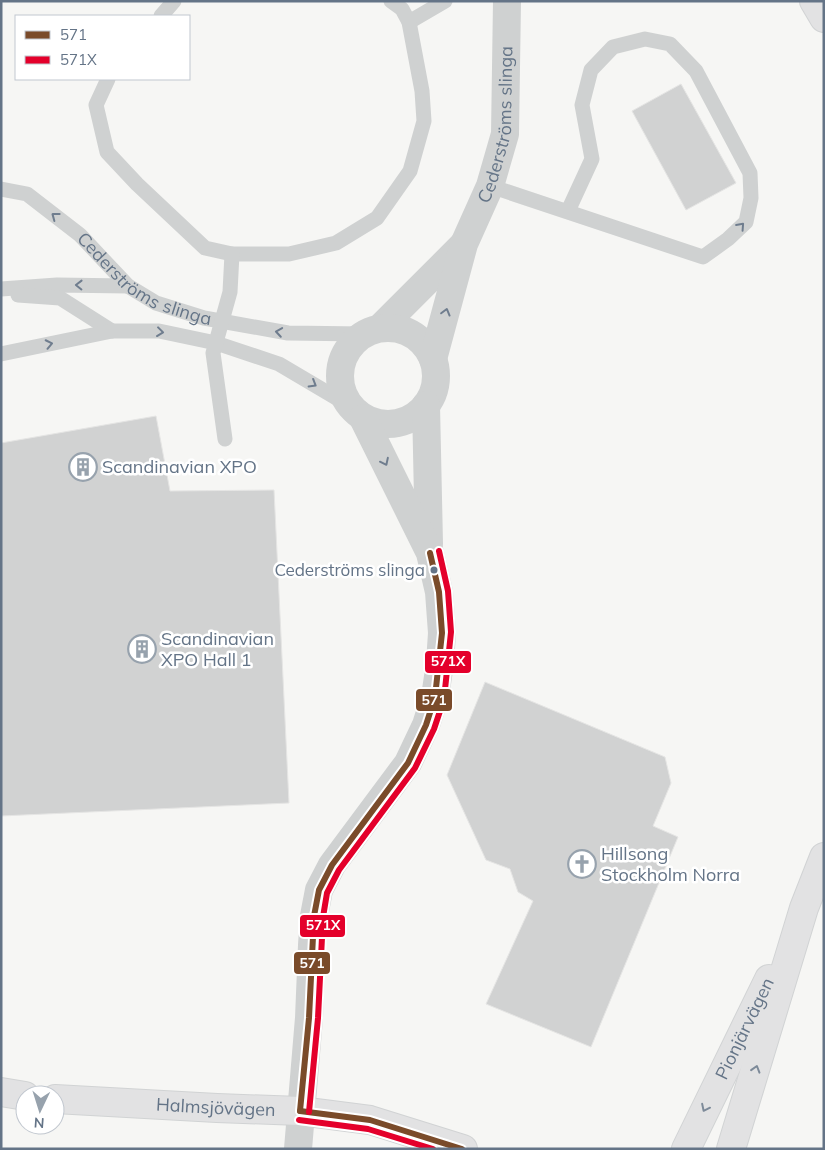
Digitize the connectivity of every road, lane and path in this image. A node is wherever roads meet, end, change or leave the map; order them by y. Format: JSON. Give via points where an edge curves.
{"nodes":[{"id":1,"x":174,"y":1,"type":"edge"},
{"id":2,"x":391,"y":1,"type":"edge"},
{"id":3,"x":444,"y":1,"type":"edge"},
{"id":4,"x":507,"y":1,"type":"edge"},
{"id":5,"x":814,"y":1,"type":"edge"},
{"id":6,"x":162,"y":15,"type":"edge"},
{"id":7,"x":824,"y":18,"type":"edge"},
{"id":8,"x":409,"y":22,"type":"junction"},
{"id":9,"x":108,"y":80,"type":"edge"},
{"id":10,"x":490,"y":186,"type":"junction"},
{"id":11,"x":1,"y":190,"type":"edge"},
{"id":12,"x":568,"y":211,"type":"junction"},
{"id":13,"x":464,"y":244,"type":"junction"},
{"id":14,"x":232,"y":254,"type":"junction"},
{"id":15,"x":128,"y":286,"type":"junction"},
{"id":16,"x":1,"y":288,"type":"edge"},
{"id":17,"x":1,"y":294,"type":"edge"},
{"id":18,"x":221,"y":322,"type":"junction"},
{"id":19,"x":112,"y":331,"type":"junction"},
{"id":20,"x":372,"y":331,"type":"junction"},
{"id":21,"x":216,"y":343,"type":"junction"},
{"id":22,"x":1,"y":354,"type":"edge"},
{"id":23,"x":433,"y":359,"type":"junction"},
{"id":24,"x":426,"y":405,"type":"junction"},
{"id":25,"x":356,"y":412,"type":"junction"},
{"id":26,"x":225,"y":439,"type":"dead end"},
{"id":27,"x":430,"y":553,"type":"junction"},
{"id":28,"x":824,"y":857,"type":"edge"},
{"id":29,"x":804,"y":908,"type":"junction"},
{"id":30,"x":1,"y":1092,"type":"edge"},
{"id":31,"x":15,"y":1094,"type":"edge"},
{"id":32,"x":65,"y":1100,"type":"edge"},
{"id":33,"x":300,"y":1111,"type":"junction"},
{"id":34,"x":298,"y":1149,"type":"edge"},
{"id":35,"x":463,"y":1149,"type":"edge"},
{"id":36,"x":686,"y":1149,"type":"edge"},
{"id":37,"x":731,"y":1149,"type":"edge"}],
"edges":[{"from":1,"to":6,"type":"lane"},
{"from":2,"to":8,"type":"lane","via":[[402,9]]},
{"from":3,"to":8,"type":"lane"},
{"from":4,"to":10,"type":"street","name":"Cederströms slinga","via":[[505,134]]},
{"from":5,"to":7,"type":"main road"},
{"from":8,"to":14,"type":"lane","via":[[422,91],[424,121],[410,171],[377,218],[336,243],[289,254]]},
{"from":9,"to":14,"type":"lane","via":[[96,105],[107,152],[205,248]]},
{"from":10,"to":12,"type":"lane"},
{"from":10,"to":13,"type":"street","name":"Cederströms slinga"},
{"from":15,"to":11,"type":"lane","name":"Cederströms slinga","one_way":true,"via":[[80,234],[27,194]]},
{"from":12,"to":12,"type":"lane","one_way":true,"via":[[704,257],[746,222],[751,198],[750,173],[696,71],[670,44],[645,38],[613,48],[591,70],[582,105],[592,159]]},
{"from":13,"to":20,"type":"street","name":"Cederströms slinga"},
{"from":23,"to":13,"type":"street","name":"Cederströms slinga","one_way":true},
{"from":14,"to":18,"type":"lane","via":[[230,292]]},
{"from":15,"to":16,"type":"lane","one_way":true,"via":[[57,284]]},
{"from":15,"to":18,"type":"lane","name":"Cederströms slinga","via":[[156,303]]},
{"from":17,"to":19,"type":"lane","via":[[60,298]]},
{"from":20,"to":18,"type":"lane","name":"Cederströms slinga","one_way":true,"via":[[288,333]]},
{"from":18,"to":21,"type":"lane"},
{"from":19,"to":21,"type":"lane","name":"Cederströms slinga","one_way":true,"via":[[159,332]]},
{"from":22,"to":19,"type":"lane","name":"Cederströms slinga","one_way":true},
{"from":20,"to":23,"type":"street","name":"Cederströms slinga","via":[[398,329],[415,336]]},
{"from":20,"to":25,"type":"street","name":"Cederströms slinga","via":[[348,348],[340,367],[341,388]]},
{"from":21,"to":25,"type":"lane","name":"Cederströms slinga","one_way":true,"via":[[279,364]]},
{"from":21,"to":26,"type":"lane","via":[[213,353]]},
{"from":23,"to":24,"type":"street","name":"Cederströms slinga","via":[[434,389]]},
{"from":24,"to":25,"type":"street","name":"Cederströms slinga","via":[[414,417],[398,423],[380,424]]},
{"from":24,"to":27,"type":"street","name":"Cederströms slinga"},
{"from":25,"to":27,"type":"street","name":"Cederströms slinga","one_way":true},
{"from":27,"to":33,"type":"street","name":"Cederströms slinga","via":[[439,592],[442,633],[435,697],[408,763],[332,865],[319,890],[314,916],[310,1018]]},
{"from":28,"to":29,"type":"main road","name":"Pionjärvägen"},
{"from":29,"to":36,"type":"main road","name":"Pionjärvägen","one_way":true},
{"from":37,"to":29,"type":"main road","name":"Pionjärvägen","one_way":true},
{"from":30,"to":31,"type":"main road"},
{"from":32,"to":33,"type":"main road","name":"Halmsjövägen"},
{"from":33,"to":34,"type":"street","name":"Cederströms slinga"},
{"from":33,"to":35,"type":"main road","name":"Halmsjövägen","via":[[370,1120]]}]}
